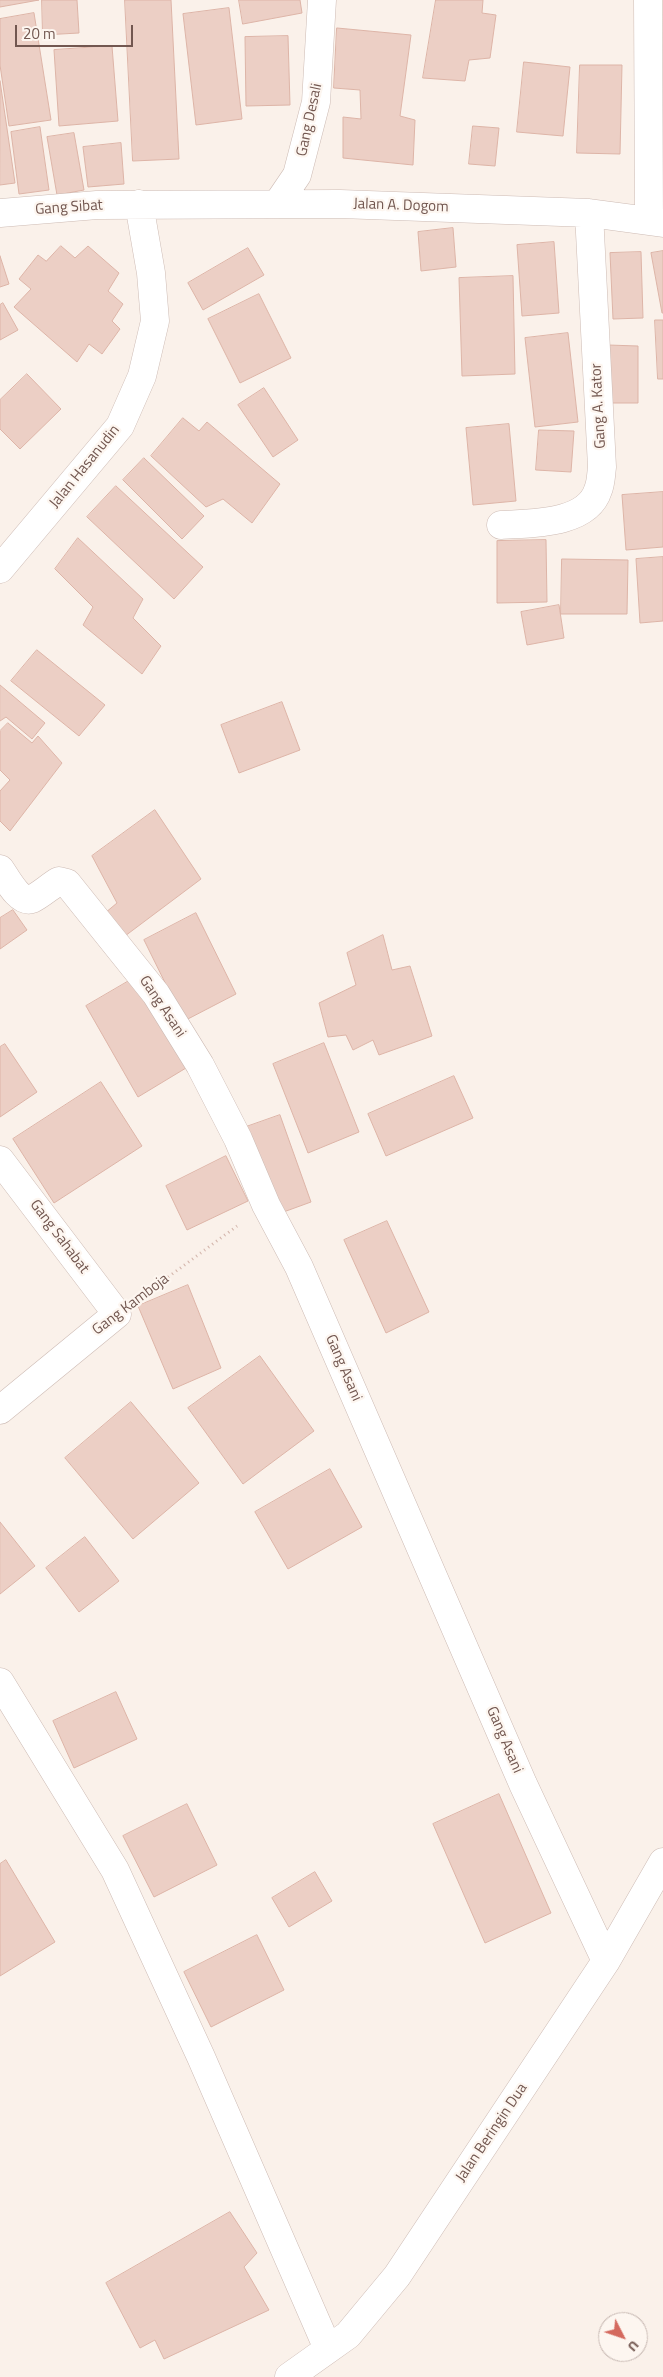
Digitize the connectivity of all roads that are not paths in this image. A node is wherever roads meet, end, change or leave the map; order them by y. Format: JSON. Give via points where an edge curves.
{"nodes":[{"id":1,"x":322,"y":0,"type":"edge"},
{"id":2,"x":648,"y":0,"type":"edge"},
{"id":3,"x":278,"y":203,"type":"junction"},
{"id":4,"x":139,"y":204,"type":"junction"},
{"id":5,"x":0,"y":213,"type":"edge"},
{"id":6,"x":589,"y":213,"type":"junction"},
{"id":7,"x":656,"y":221,"type":"edge"},
{"id":8,"x":501,"y":525,"type":"dead end"},
{"id":9,"x":0,"y":569,"type":"edge"},
{"id":10,"x":0,"y":869,"type":"edge"},
{"id":11,"x":0,"y":1160,"type":"edge"},
{"id":12,"x":118,"y":1314,"type":"joint"},
{"id":13,"x":0,"y":1410,"type":"edge"},
{"id":14,"x":0,"y":1682,"type":"edge"},
{"id":15,"x":663,"y":1862,"type":"edge"},
{"id":16,"x":606,"y":1961,"type":"junction"},
{"id":17,"x":328,"y":2349,"type":"junction"},
{"id":18,"x":289,"y":2377,"type":"edge"}],
"edges":[{"from":1,"to":3,"type":"street","name":"Gang Desali","via":[[316,102],[297,175]]},
{"from":2,"to":7,"type":"street"},
{"from":3,"to":4,"type":"street","name":"Jalan A. Dogom"},
{"from":3,"to":6,"type":"street","name":"Jalan A. Dogom"},
{"from":4,"to":5,"type":"street","name":"Gang Sibat"},
{"from":4,"to":9,"type":"street","name":"Jalan Hasanudin","via":[[151,272],[155,321],[142,376],[120,426]]},
{"from":6,"to":7,"type":"street","name":"Jalan A. Dogom"},
{"from":6,"to":8,"type":"street","name":"Gang A. Kator","via":[[602,467],[598,492],[584,510],[557,521]]},
{"from":10,"to":16,"type":"street","name":"Gang Asani","via":[[26,900],[59,882],[67,883],[156,994],[200,1065],[299,1267],[523,1784]]},
{"from":11,"to":12,"type":"street","name":"Gang Sahabat"},
{"from":12,"to":13,"type":"street","name":"Gang Kamboja"},
{"from":14,"to":17,"type":"street","via":[[115,1870],[201,2057]]},
{"from":15,"to":16,"type":"street","name":"Jalan Beringin Dua"},
{"from":16,"to":17,"type":"street","name":"Jalan Beringin Dua","via":[[397,2276],[348,2335]]},
{"from":17,"to":18,"type":"street","name":"Jalan Beringin Dua"}]}
